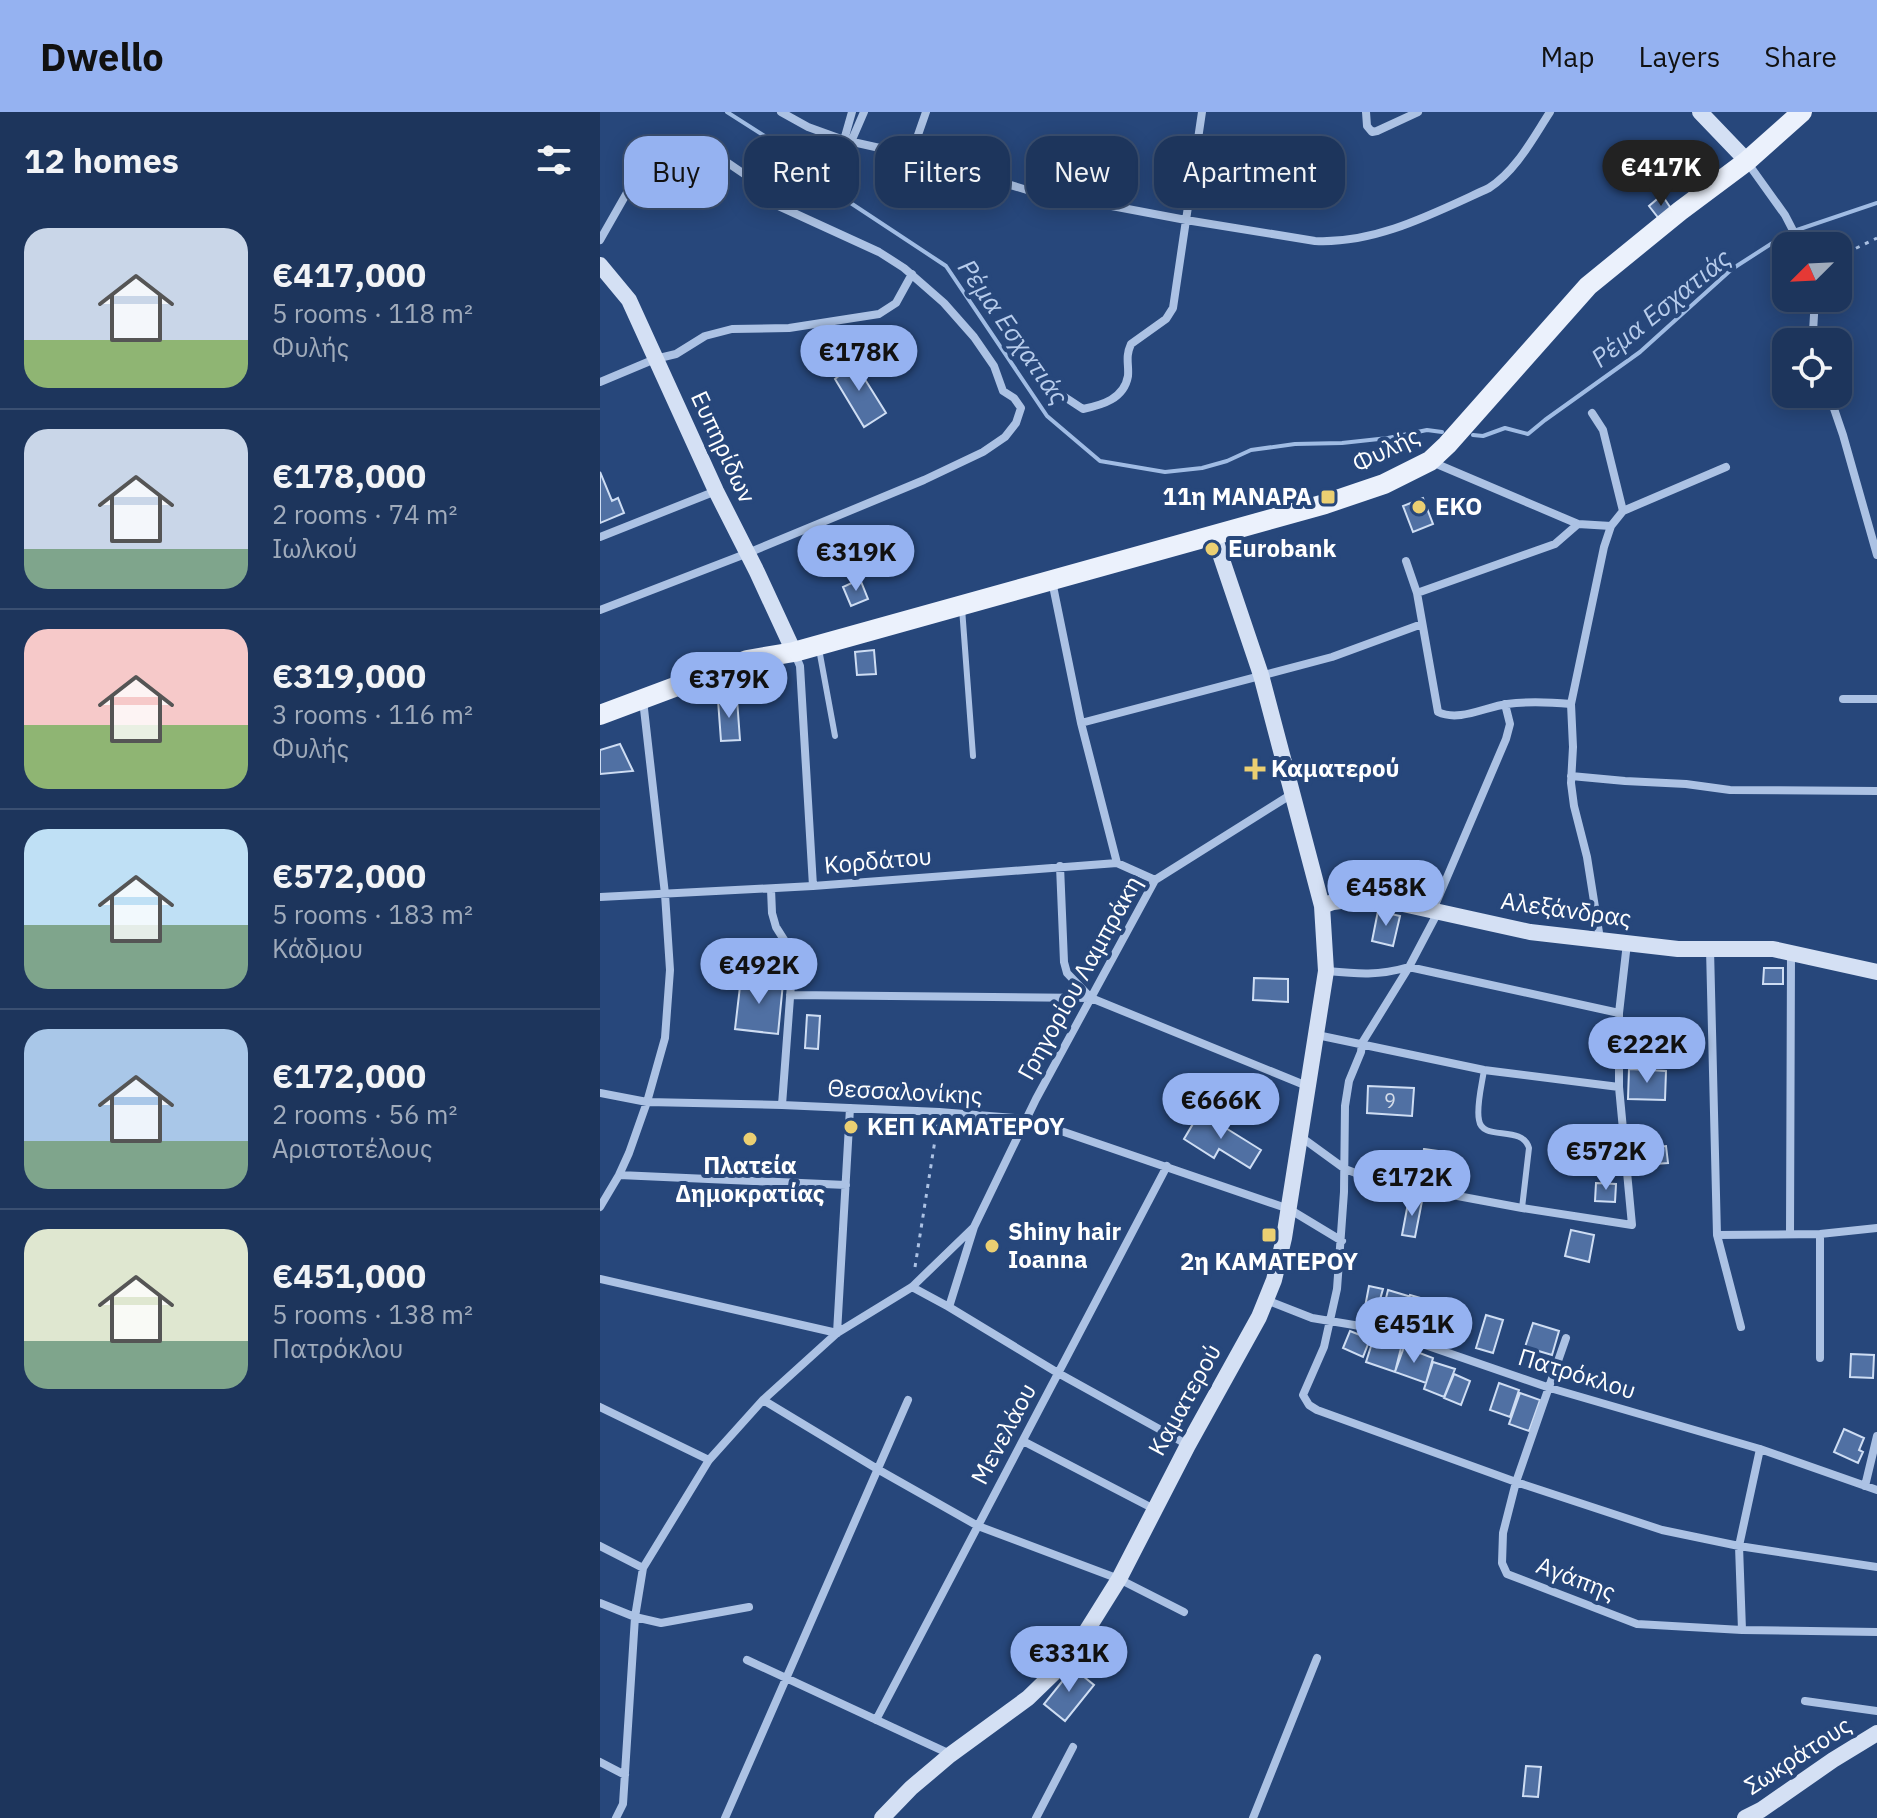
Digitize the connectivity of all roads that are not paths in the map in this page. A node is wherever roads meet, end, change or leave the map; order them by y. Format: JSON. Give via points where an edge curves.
{"nodes":[{"id":1,"x":781,"y":112,"type":"edge"},
{"id":2,"x":852,"y":112,"type":"edge"},
{"id":3,"x":864,"y":112,"type":"edge"},
{"id":4,"x":926,"y":112,"type":"edge"},
{"id":5,"x":1202,"y":112,"type":"edge"},
{"id":6,"x":1366,"y":112,"type":"edge"},
{"id":7,"x":1418,"y":112,"type":"edge"},
{"id":8,"x":1550,"y":112,"type":"edge"},
{"id":9,"x":1700,"y":112,"type":"edge"},
{"id":10,"x":1802,"y":112,"type":"edge"},
{"id":11,"x":834,"y":136,"type":"edge"},
{"id":12,"x":849,"y":136,"type":"edge"},
{"id":13,"x":851,"y":136,"type":"edge"},
{"id":14,"x":918,"y":136,"type":"edge"},
{"id":15,"x":1747,"y":161,"type":"junction"},
{"id":16,"x":1010,"y":185,"type":"edge"},
{"id":17,"x":1186,"y":220,"type":"junction"},
{"id":18,"x":1794,"y":232,"type":"edge"},
{"id":19,"x":600,"y":240,"type":"edge"},
{"id":20,"x":600,"y":265,"type":"edge"},
{"id":21,"x":912,"y":274,"type":"junction"},
{"id":22,"x":655,"y":359,"type":"junction"},
{"id":23,"x":600,"y":382,"type":"edge"},
{"id":24,"x":1054,"y":390,"type":"dead end"},
{"id":25,"x":1834,"y":408,"type":"edge"},
{"id":26,"x":1592,"y":413,"type":"dead end"},
{"id":27,"x":1430,"y":461,"type":"junction"},
{"id":28,"x":1726,"y":467,"type":"dead end"},
{"id":29,"x":716,"y":491,"type":"junction"},
{"id":30,"x":1623,"y":511,"type":"junction"},
{"id":31,"x":1578,"y":524,"type":"junction"},
{"id":32,"x":1611,"y":526,"type":"junction"},
{"id":33,"x":1214,"y":536,"type":"junction"},
{"id":34,"x":600,"y":537,"type":"edge"},
{"id":35,"x":748,"y":553,"type":"junction"},
{"id":36,"x":1877,"y":555,"type":"edge"},
{"id":37,"x":1406,"y":561,"type":"dead end"},
{"id":38,"x":1052,"y":581,"type":"junction"},
{"id":39,"x":1417,"y":593,"type":"junction"},
{"id":40,"x":962,"y":605,"type":"junction"},
{"id":41,"x":600,"y":610,"type":"edge"},
{"id":42,"x":1422,"y":624,"type":"junction"},
{"id":43,"x":818,"y":645,"type":"junction"},
{"id":44,"x":794,"y":652,"type":"junction"},
{"id":45,"x":1261,"y":675,"type":"junction"},
{"id":46,"x":643,"y":699,"type":"junction"},
{"id":47,"x":1843,"y":699,"type":"dead end"},
{"id":48,"x":1877,"y":699,"type":"edge"},
{"id":49,"x":1505,"y":704,"type":"junction"},
{"id":50,"x":1571,"y":704,"type":"junction"},
{"id":51,"x":600,"y":715,"type":"edge"},
{"id":52,"x":1081,"y":723,"type":"junction"},
{"id":53,"x":835,"y":736,"type":"dead end"},
{"id":54,"x":973,"y":756,"type":"dead end"},
{"id":55,"x":1571,"y":776,"type":"junction"},
{"id":56,"x":1877,"y":791,"type":"edge"},
{"id":57,"x":1293,"y":794,"type":"junction"},
{"id":58,"x":1117,"y":863,"type":"junction"},
{"id":59,"x":1060,"y":866,"type":"junction"},
{"id":60,"x":1155,"y":880,"type":"junction"},
{"id":61,"x":813,"y":886,"type":"junction"},
{"id":62,"x":771,"y":889,"type":"junction"},
{"id":63,"x":665,"y":894,"type":"junction"},
{"id":64,"x":600,"y":897,"type":"edge"},
{"id":65,"x":1322,"y":906,"type":"junction"},
{"id":66,"x":1436,"y":911,"type":"junction"},
{"id":67,"x":1601,"y":940,"type":"junction"},
{"id":68,"x":1627,"y":943,"type":"junction"},
{"id":69,"x":1710,"y":949,"type":"junction"},
{"id":70,"x":1791,"y":953,"type":"junction"},
{"id":71,"x":1409,"y":967,"type":"junction"},
{"id":72,"x":1326,"y":971,"type":"junction"},
{"id":73,"x":1877,"y":972,"type":"edge"},
{"id":74,"x":790,"y":995,"type":"junction"},
{"id":75,"x":1091,"y":998,"type":"junction"},
{"id":76,"x":1619,"y":1013,"type":"junction"},
{"id":77,"x":1317,"y":1035,"type":"junction"},
{"id":78,"x":1362,"y":1043,"type":"junction"},
{"id":79,"x":1484,"y":1070,"type":"junction"},
{"id":80,"x":1307,"y":1086,"type":"junction"},
{"id":81,"x":1619,"y":1087,"type":"junction"},
{"id":82,"x":600,"y":1093,"type":"edge"},
{"id":83,"x":647,"y":1102,"type":"junction"},
{"id":84,"x":782,"y":1105,"type":"junction"},
{"id":85,"x":850,"y":1108,"type":"junction"},
{"id":86,"x":1026,"y":1119,"type":"junction"},
{"id":87,"x":1301,"y":1137,"type":"junction"},
{"id":88,"x":1167,"y":1166,"type":"junction"},
{"id":89,"x":1345,"y":1169,"type":"junction"},
{"id":90,"x":619,"y":1175,"type":"junction"},
{"id":91,"x":846,"y":1185,"type":"junction"},
{"id":92,"x":600,"y":1207,"type":"edge"},
{"id":93,"x":1522,"y":1208,"type":"junction"},
{"id":94,"x":1289,"y":1209,"type":"junction"},
{"id":95,"x":974,"y":1227,"type":"junction"},
{"id":96,"x":1877,"y":1228,"type":"edge"},
{"id":97,"x":1790,"y":1234,"type":"junction"},
{"id":98,"x":1820,"y":1234,"type":"junction"},
{"id":99,"x":1717,"y":1235,"type":"junction"},
{"id":100,"x":1342,"y":1241,"type":"junction"},
{"id":101,"x":600,"y":1279,"type":"edge"},
{"id":102,"x":912,"y":1287,"type":"junction"},
{"id":103,"x":1266,"y":1300,"type":"junction"},
{"id":104,"x":949,"y":1307,"type":"junction"},
{"id":105,"x":1330,"y":1322,"type":"junction"},
{"id":106,"x":1741,"y":1327,"type":"dead end"},
{"id":107,"x":837,"y":1333,"type":"junction"},
{"id":108,"x":1566,"y":1338,"type":"dead end"},
{"id":109,"x":1820,"y":1358,"type":"dead end"},
{"id":110,"x":1058,"y":1373,"type":"junction"},
{"id":111,"x":1550,"y":1388,"type":"junction"},
{"id":112,"x":763,"y":1400,"type":"junction"},
{"id":113,"x":908,"y":1400,"type":"dead end"},
{"id":114,"x":600,"y":1407,"type":"edge"},
{"id":115,"x":1877,"y":1436,"type":"edge"},
{"id":116,"x":1023,"y":1441,"type":"junction"},
{"id":117,"x":1188,"y":1445,"type":"junction"},
{"id":118,"x":1760,"y":1449,"type":"junction"},
{"id":119,"x":709,"y":1460,"type":"junction"},
{"id":120,"x":879,"y":1470,"type":"junction"},
{"id":121,"x":1516,"y":1482,"type":"junction"},
{"id":122,"x":1865,"y":1486,"type":"junction"},
{"id":123,"x":1877,"y":1490,"type":"edge"},
{"id":124,"x":1154,"y":1509,"type":"junction"},
{"id":125,"x":978,"y":1526,"type":"junction"},
{"id":126,"x":600,"y":1546,"type":"edge"},
{"id":127,"x":1739,"y":1546,"type":"junction"},
{"id":128,"x":1877,"y":1567,"type":"edge"},
{"id":129,"x":643,"y":1568,"type":"junction"},
{"id":130,"x":1119,"y":1579,"type":"junction"},
{"id":131,"x":600,"y":1603,"type":"edge"},
{"id":132,"x":749,"y":1607,"type":"dead end"},
{"id":133,"x":1184,"y":1612,"type":"dead end"},
{"id":134,"x":635,"y":1617,"type":"junction"},
{"id":135,"x":1742,"y":1630,"type":"junction"},
{"id":136,"x":1877,"y":1632,"type":"edge"},
{"id":137,"x":1317,"y":1658,"type":"dead end"},
{"id":138,"x":747,"y":1660,"type":"dead end"},
{"id":139,"x":787,"y":1679,"type":"junction"},
{"id":140,"x":1805,"y":1701,"type":"dead end"},
{"id":141,"x":1877,"y":1711,"type":"edge"},
{"id":142,"x":876,"y":1720,"type":"junction"},
{"id":143,"x":1877,"y":1733,"type":"edge"},
{"id":144,"x":1073,"y":1747,"type":"dead end"},
{"id":145,"x":950,"y":1755,"type":"junction"},
{"id":146,"x":600,"y":1762,"type":"edge"},
{"id":147,"x":625,"y":1775,"type":"junction"},
{"id":148,"x":1760,"y":1814,"type":"edge"},
{"id":149,"x":616,"y":1818,"type":"edge"},
{"id":150,"x":725,"y":1818,"type":"edge"},
{"id":151,"x":882,"y":1818,"type":"edge"},
{"id":152,"x":1036,"y":1818,"type":"edge"},
{"id":153,"x":1253,"y":1818,"type":"edge"},
{"id":154,"x":1745,"y":1818,"type":"edge"}],
"edges":[{"from":1,"to":11,"type":"street"},
{"from":2,"to":12,"type":"street"},
{"from":3,"to":13,"type":"street"},
{"from":4,"to":14,"type":"street"},
{"from":5,"to":17,"type":"street"},
{"from":6,"to":7,"type":"street","via":[[1372,132]]},
{"from":8,"to":17,"type":"street","via":[[1498,183],[1416,221],[1335,242]]},
{"from":9,"to":15,"type":"street"},
{"from":10,"to":15,"type":"main road","name":"Φυλής"},
{"from":15,"to":18,"type":"street"},
{"from":15,"to":27,"type":"main road","name":"Φυλής","via":[[1588,286]]},
{"from":16,"to":17,"type":"street"},
{"from":17,"to":24,"type":"street","via":[[1173,308],[1131,344],[1128,377],[1115,398],[1083,409]]},
{"from":19,"to":21,"type":"street","via":[[645,161],[676,145],[728,163],[772,203],[879,252]]},
{"from":20,"to":22,"type":"street","name":"Ευπηρίδων","via":[[629,300]]},
{"from":21,"to":22,"type":"street","via":[[896,303],[879,314],[789,328],[732,329]]},
{"from":21,"to":35,"type":"street","via":[[974,337],[1003,391],[1021,408],[1016,423],[983,452]]},
{"from":22,"to":23,"type":"street"},
{"from":22,"to":29,"type":"street","name":"Ευπηρίδων"},
{"from":25,"to":36,"type":"street"},
{"from":26,"to":30,"type":"street","via":[[1603,430]]},
{"from":27,"to":31,"type":"street"},
{"from":27,"to":33,"type":"main road","name":"Φυλής","via":[[1384,484]]},
{"from":28,"to":30,"type":"street"},
{"from":29,"to":34,"type":"street"},
{"from":29,"to":35,"type":"street","name":"Ευπηρίδων"},
{"from":30,"to":32,"type":"street"},
{"from":31,"to":32,"type":"street"},
{"from":31,"to":39,"type":"street","via":[[1555,544]]},
{"from":32,"to":50,"type":"street"},
{"from":33,"to":38,"type":"main road","name":"Φυλής"},
{"from":33,"to":45,"type":"street","name":"Καματερού"},
{"from":35,"to":41,"type":"street"},
{"from":35,"to":44,"type":"street","name":"Ευπηρίδων"},
{"from":37,"to":39,"type":"street"},
{"from":38,"to":40,"type":"main road","name":"Φυλής"},
{"from":38,"to":52,"type":"street"},
{"from":39,"to":42,"type":"street"},
{"from":40,"to":43,"type":"main road","name":"Φυλής"},
{"from":40,"to":54,"type":"lane"},
{"from":42,"to":45,"type":"street","via":[[1332,657]]},
{"from":42,"to":49,"type":"street","via":[[1438,712],[1448,717]]},
{"from":43,"to":44,"type":"main road","name":"Φυλής"},
{"from":43,"to":53,"type":"lane"},
{"from":44,"to":46,"type":"main road","name":"Φυλής","via":[[747,660]]},
{"from":44,"to":61,"type":"street","via":[[800,666]]},
{"from":45,"to":52,"type":"street"},
{"from":45,"to":57,"type":"street","name":"Καματερού"},
{"from":46,"to":51,"type":"main road","name":"Φυλής"},
{"from":46,"to":63,"type":"street"},
{"from":47,"to":48,"type":"street"},
{"from":49,"to":50,"type":"street"},
{"from":49,"to":66,"type":"street","via":[[1510,724],[1506,739]]},
{"from":50,"to":55,"type":"street"},
{"from":52,"to":58,"type":"street"},
{"from":55,"to":56,"type":"street","via":[[1730,790]]},
{"from":55,"to":67,"type":"street"},
{"from":57,"to":60,"type":"street","name":"Γρηγορίου Λαμπράκη"},
{"from":57,"to":65,"type":"street","name":"Καματερού"},
{"from":58,"to":59,"type":"street","name":"Κορδάτου"},
{"from":58,"to":60,"type":"street","name":"Κορδάτου"},
{"from":59,"to":61,"type":"street","name":"Κορδάτου"},
{"from":59,"to":75,"type":"street","via":[[1064,962],[1067,973]]},
{"from":60,"to":75,"type":"street","name":"Γρηγορίου Λαμπράκη"},
{"from":61,"to":62,"type":"street","name":"Κορδάτου"},
{"from":62,"to":63,"type":"street","name":"Κορδάτου"},
{"from":62,"to":74,"type":"street","via":[[776,927],[790,955]]},
{"from":63,"to":64,"type":"street","name":"Κορδάτου"},
{"from":63,"to":83,"type":"street","via":[[670,970],[665,1038]]},
{"from":65,"to":66,"type":"street","name":"Αλεξάνδρας","via":[[1385,900]]},
{"from":65,"to":72,"type":"street","name":"Καματερού"},
{"from":66,"to":67,"type":"street","name":"Αλεξάνδρας"},
{"from":66,"to":71,"type":"street"},
{"from":67,"to":68,"type":"street","name":"Αλεξάνδρας"},
{"from":68,"to":69,"type":"street","name":"Αλεξάνδρας"},
{"from":68,"to":76,"type":"street"},
{"from":69,"to":70,"type":"street","name":"Αλεξάνδρας"},
{"from":69,"to":99,"type":"street"},
{"from":70,"to":73,"type":"street","name":"Αλεξάνδρας"},
{"from":70,"to":97,"type":"street"},
{"from":71,"to":72,"type":"street","via":[[1388,973]]},
{"from":71,"to":76,"type":"street"},
{"from":71,"to":78,"type":"street"},
{"from":72,"to":77,"type":"street","name":"Καματερού"},
{"from":74,"to":75,"type":"street"},
{"from":74,"to":84,"type":"street"},
{"from":75,"to":80,"type":"street"},
{"from":75,"to":86,"type":"street","name":"Γρηγορίου Λαμπράκη"},
{"from":76,"to":81,"type":"street"},
{"from":77,"to":78,"type":"street"},
{"from":77,"to":80,"type":"street","name":"Καματερού"},
{"from":78,"to":79,"type":"street"},
{"from":78,"to":89,"type":"street","via":[[1347,1090]]},
{"from":79,"to":81,"type":"street"},
{"from":79,"to":93,"type":"lane","via":[[1481,1127],[1521,1136],[1529,1148]]},
{"from":80,"to":87,"type":"street","name":"Καματερού"},
{"from":81,"to":93,"type":"street","via":[[1632,1225]]},
{"from":82,"to":83,"type":"street","name":"Θεσσαλονίκης"},
{"from":83,"to":84,"type":"street","name":"Θεσσαλονίκης"},
{"from":83,"to":90,"type":"street"},
{"from":84,"to":85,"type":"street","name":"Θεσσαλονίκης"},
{"from":85,"to":86,"type":"street","name":"Θεσσαλονίκης"},
{"from":85,"to":91,"type":"street"},
{"from":86,"to":88,"type":"street","name":"Θεσσαλονίκης"},
{"from":86,"to":95,"type":"street","name":"Γρηγορίου Λαμπράκη"},
{"from":87,"to":89,"type":"street"},
{"from":87,"to":94,"type":"street","name":"Καματερού"},
{"from":88,"to":94,"type":"street","name":"Θεσσαλονίκης"},
{"from":88,"to":110,"type":"street","name":"Μενελάου"},
{"from":89,"to":93,"type":"street","via":[[1377,1181]]},
{"from":89,"to":100,"type":"street"},
{"from":90,"to":91,"type":"street"},
{"from":90,"to":92,"type":"street"},
{"from":91,"to":107,"type":"street"},
{"from":94,"to":100,"type":"street","name":"Θεσσαλονίκης"},
{"from":94,"to":103,"type":"street","name":"Καματερού"},
{"from":95,"to":102,"type":"street","name":"Γρηγορίου Λαμπράκη"},
{"from":95,"to":104,"type":"street"},
{"from":96,"to":98,"type":"street"},
{"from":97,"to":98,"type":"street"},
{"from":97,"to":99,"type":"street"},
{"from":98,"to":109,"type":"street"},
{"from":99,"to":106,"type":"street"},
{"from":100,"to":105,"type":"street"},
{"from":101,"to":107,"type":"street"},
{"from":102,"to":104,"type":"street"},
{"from":102,"to":107,"type":"street","name":"Γρηγορίου Λαμπράκη"},
{"from":103,"to":105,"type":"street","name":"Πατρόκλου"},
{"from":103,"to":117,"type":"street","name":"Καματερού"},
{"from":104,"to":110,"type":"street"},
{"from":105,"to":111,"type":"street","name":"Πατρόκλου","via":[[1402,1337]]},
{"from":105,"to":121,"type":"street","via":[[1304,1389],[1309,1405]]},
{"from":107,"to":112,"type":"street","name":"Γρηγορίου Λαμπράκη"},
{"from":108,"to":111,"type":"street","name":"Αγάπης"},
{"from":110,"to":116,"type":"street","name":"Μενελάου"},
{"from":110,"to":117,"type":"street"},
{"from":111,"to":118,"type":"street","name":"Πατρόκλου"},
{"from":111,"to":121,"type":"street","name":"Αγάπης"},
{"from":112,"to":119,"type":"street","name":"Γρηγορίου Λαμπράκη"},
{"from":112,"to":120,"type":"street"},
{"from":113,"to":120,"type":"street"},
{"from":114,"to":119,"type":"street"},
{"from":115,"to":122,"type":"street"},
{"from":116,"to":124,"type":"street"},
{"from":116,"to":125,"type":"street","name":"Μενελάου"},
{"from":117,"to":124,"type":"street","name":"Καματερού"},
{"from":118,"to":122,"type":"street","name":"Πατρόκλου"},
{"from":118,"to":127,"type":"street"},
{"from":119,"to":129,"type":"street","name":"Γρηγορίου Λαμπράκη"},
{"from":120,"to":125,"type":"street"},
{"from":120,"to":139,"type":"street"},
{"from":121,"to":127,"type":"street","via":[[1662,1530]]},
{"from":121,"to":135,"type":"street","name":"Αγάπης","via":[[1503,1533],[1507,1574],[1637,1624]]},
{"from":122,"to":123,"type":"street","name":"Πατρόκλου"},
{"from":124,"to":130,"type":"street","name":"Καματερού"},
{"from":125,"to":130,"type":"street"},
{"from":125,"to":142,"type":"street","name":"Μενελάου"},
{"from":126,"to":129,"type":"street"},
{"from":127,"to":128,"type":"street"},
{"from":127,"to":135,"type":"street"},
{"from":129,"to":134,"type":"street","name":"Γρηγορίου Λαμπράκη"},
{"from":130,"to":133,"type":"street"},
{"from":130,"to":145,"type":"street","name":"Καματερού","via":[[1061,1666],[1028,1698]]},
{"from":131,"to":134,"type":"street"},
{"from":132,"to":134,"type":"street","via":[[661,1623]]},
{"from":134,"to":147,"type":"street","name":"Γρηγορίου Λαμπράκη"},
{"from":135,"to":136,"type":"street","name":"Αγάπης"},
{"from":137,"to":153,"type":"street"},
{"from":138,"to":139,"type":"street"},
{"from":139,"to":142,"type":"street"},
{"from":139,"to":150,"type":"street"},
{"from":140,"to":141,"type":"street"},
{"from":142,"to":145,"type":"street"},
{"from":143,"to":148,"type":"street","name":"Σωκράτους"},
{"from":144,"to":152,"type":"street"},
{"from":145,"to":151,"type":"street","name":"Καματερού"},
{"from":146,"to":147,"type":"street"},
{"from":147,"to":149,"type":"street","name":"Γρηγορίου Λαμπράκη"},
{"from":148,"to":154,"type":"street","name":"Σωκράτους"}]}
